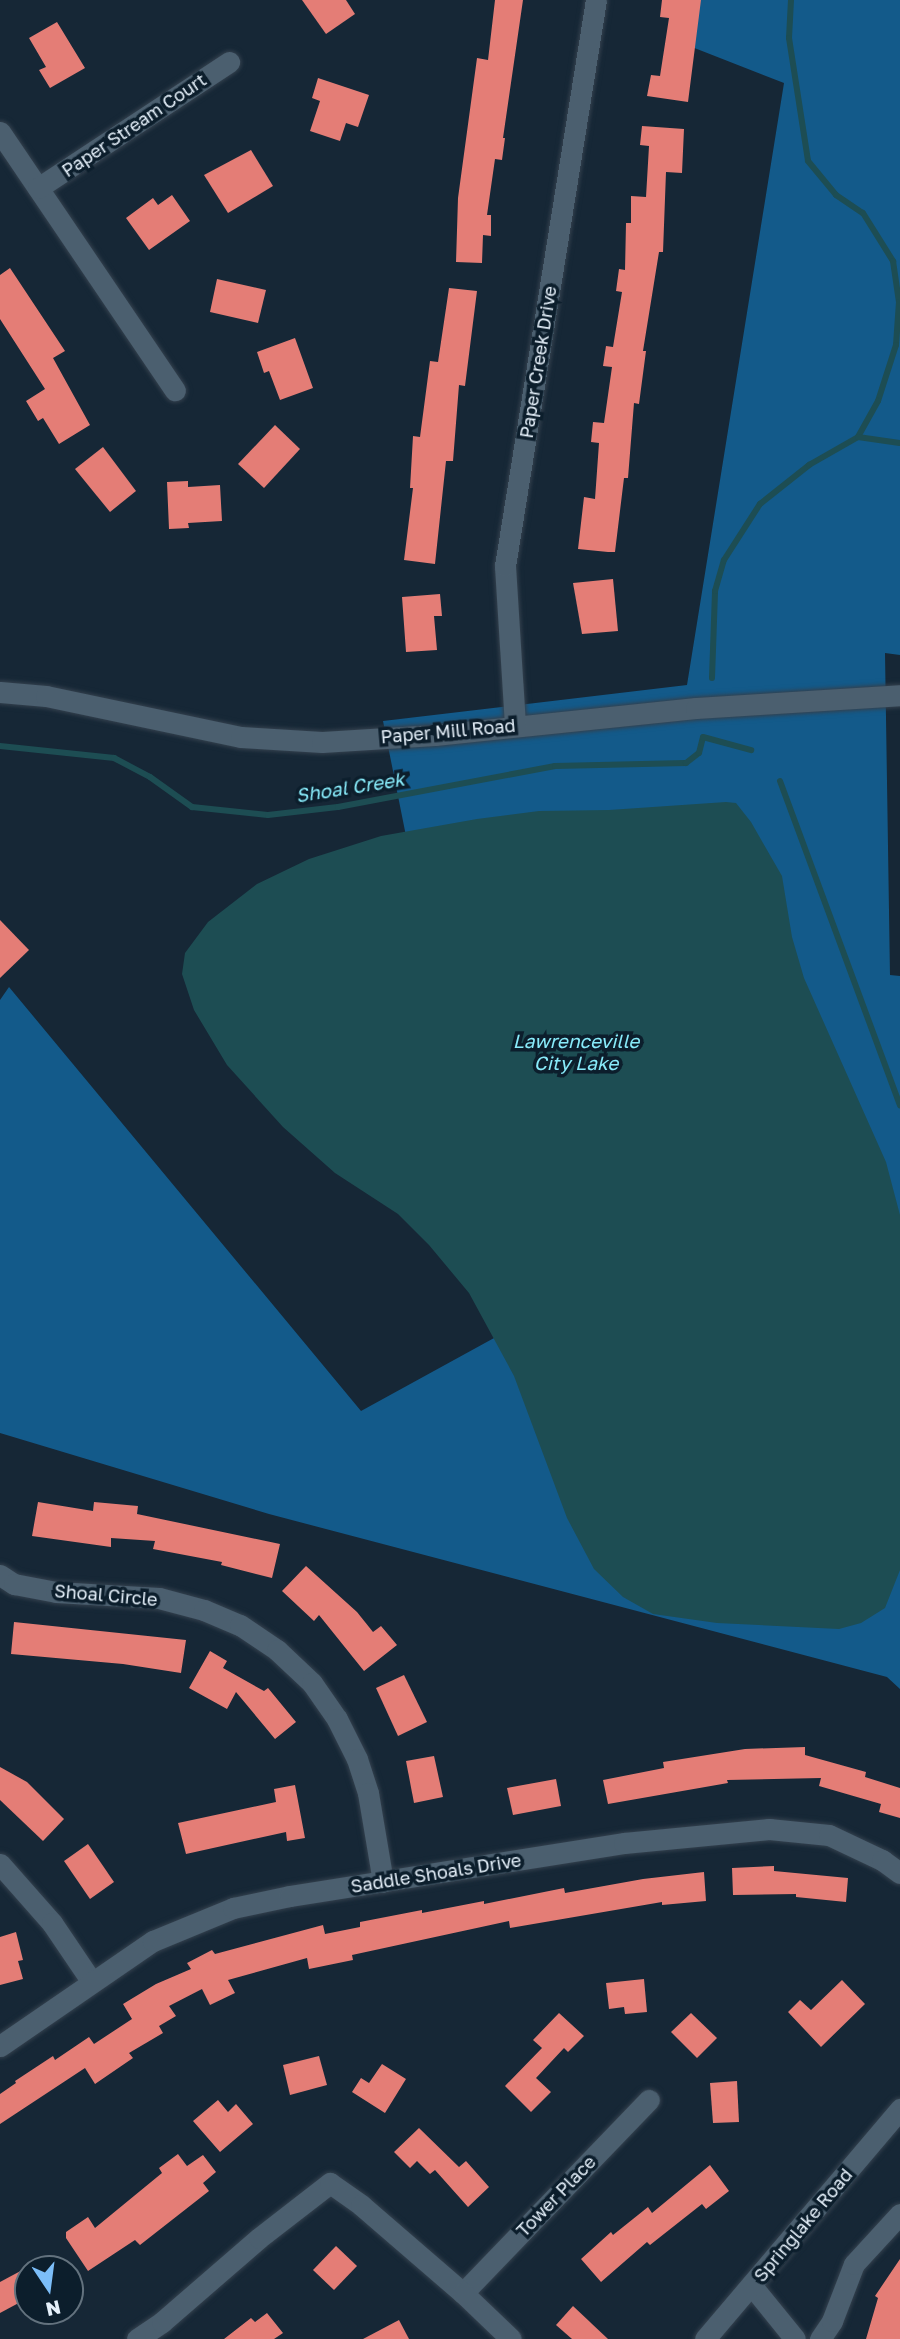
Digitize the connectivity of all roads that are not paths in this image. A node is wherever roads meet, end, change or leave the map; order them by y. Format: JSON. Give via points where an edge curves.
{"nodes":[{"id":1,"x":596,"y":0,"type":"edge"},
{"id":2,"x":229,"y":62,"type":"dead end"},
{"id":3,"x":0,"y":132,"type":"edge"},
{"id":4,"x":38,"y":188,"type":"junction"},
{"id":5,"x":175,"y":390,"type":"dead end"},
{"id":6,"x":0,"y":692,"type":"edge"},
{"id":7,"x":900,"y":695,"type":"edge"},
{"id":8,"x":515,"y":725,"type":"junction"},
{"id":9,"x":0,"y":1575,"type":"edge"},
{"id":10,"x":0,"y":1864,"type":"edge"},
{"id":11,"x":900,"y":1873,"type":"edge"},
{"id":12,"x":383,"y":1882,"type":"junction"},
{"id":13,"x":92,"y":1982,"type":"junction"},
{"id":14,"x":0,"y":2046,"type":"edge"},
{"id":15,"x":649,"y":2100,"type":"dead end"},
{"id":16,"x":900,"y":2109,"type":"edge"},
{"id":17,"x":900,"y":2214,"type":"edge"},
{"id":18,"x":752,"y":2286,"type":"junction"},
{"id":19,"x":464,"y":2293,"type":"junction"},
{"id":20,"x":137,"y":2339,"type":"edge"},
{"id":21,"x":510,"y":2339,"type":"edge"},
{"id":22,"x":705,"y":2339,"type":"edge"},
{"id":23,"x":795,"y":2339,"type":"edge"},
{"id":24,"x":820,"y":2339,"type":"edge"}],
"edges":[{"from":1,"to":8,"type":"street","name":"Paper Creek Drive","via":[[505,566]]},
{"from":2,"to":4,"type":"street","name":"Paper Stream Court"},
{"from":3,"to":4,"type":"street"},
{"from":4,"to":5,"type":"street"},
{"from":6,"to":8,"type":"street","name":"Paper Mill Road","via":[[46,696],[241,737],[322,742]]},
{"from":7,"to":8,"type":"street","name":"Paper Mill Road"},
{"from":9,"to":12,"type":"street","name":"Shoal Circle","via":[[14,1584],[56,1592],[159,1598],[204,1609],[240,1625],[277,1650],[312,1683],[357,1759],[368,1793]]},
{"from":10,"to":13,"type":"street","via":[[52,1923]]},
{"from":11,"to":12,"type":"street","name":"Saddle Shoals Drive","via":[[829,1835],[769,1829],[671,1836]]},
{"from":12,"to":13,"type":"street","name":"Saddle Shoals Drive","via":[[233,1908],[153,1941]]},
{"from":13,"to":14,"type":"street","name":"Saddle Shoals Drive"},
{"from":15,"to":19,"type":"street","name":"Tower Place"},
{"from":16,"to":18,"type":"street","name":"Springlake Road"},
{"from":17,"to":24,"type":"street","via":[[854,2264]]},
{"from":18,"to":22,"type":"street","name":"Springlake Road"},
{"from":18,"to":23,"type":"street"},
{"from":19,"to":20,"type":"street","via":[[330,2183]]},
{"from":19,"to":21,"type":"street"}]}
